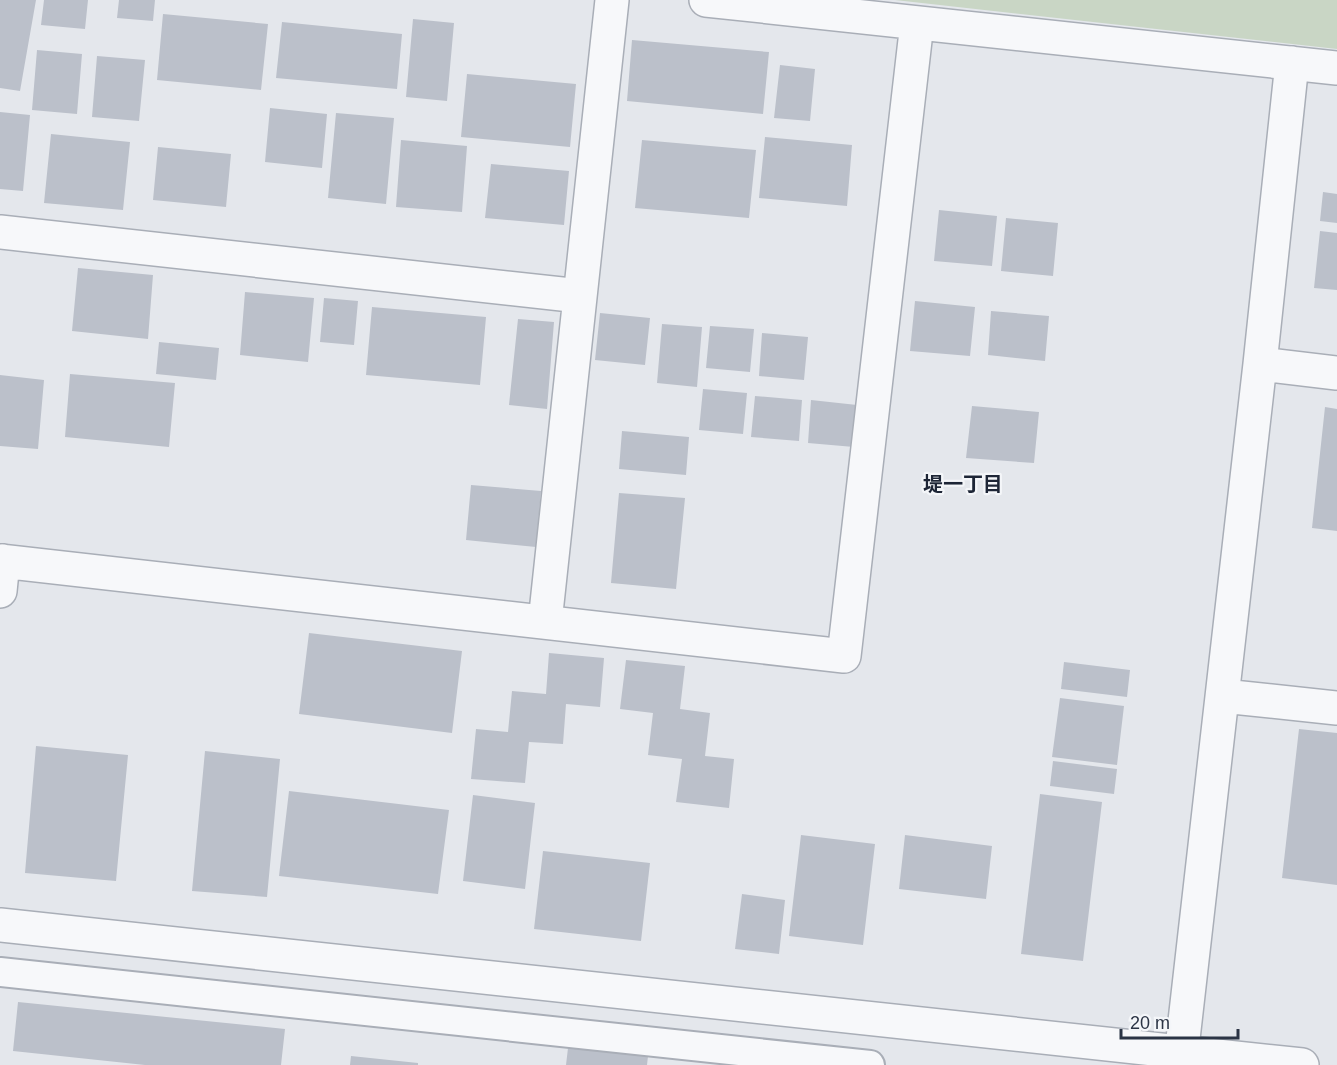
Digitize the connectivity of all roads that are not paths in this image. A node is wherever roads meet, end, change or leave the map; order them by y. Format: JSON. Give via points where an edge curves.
{"nodes":[{"id":1,"x":612,"y":0,"type":"edge"},
{"id":2,"x":706,"y":0,"type":"edge"},
{"id":3,"x":917,"y":22,"type":"junction"},
{"id":4,"x":1292,"y":63,"type":"junction"},
{"id":5,"x":1337,"y":68,"type":"edge"},
{"id":6,"x":0,"y":232,"type":"edge"},
{"id":7,"x":580,"y":296,"type":"junction"},
{"id":8,"x":1260,"y":364,"type":"junction"},
{"id":9,"x":1337,"y":373,"type":"edge"},
{"id":10,"x":1,"y":571,"type":"edge"},
{"id":11,"x":545,"y":622,"type":"junction"},
{"id":12,"x":1223,"y":696,"type":"junction"},
{"id":13,"x":1337,"y":708,"type":"edge"},
{"id":14,"x":0,"y":925,"type":"edge"},
{"id":15,"x":0,"y":972,"type":"edge"},
{"id":16,"x":1180,"y":1058,"type":"edge"},
{"id":17,"x":870,"y":1065,"type":"edge"},
{"id":18,"x":1302,"y":1065,"type":"edge"}],
"edges":[{"from":1,"to":7,"type":"street"},
{"from":2,"to":3,"type":"street"},
{"from":3,"to":4,"type":"street"},
{"from":3,"to":11,"type":"street","via":[[844,656]]},
{"from":4,"to":5,"type":"street"},
{"from":4,"to":8,"type":"street"},
{"from":6,"to":7,"type":"street"},
{"from":7,"to":11,"type":"street"},
{"from":8,"to":9,"type":"street"},
{"from":8,"to":12,"type":"street"},
{"from":10,"to":11,"type":"street"},
{"from":12,"to":13,"type":"street"},
{"from":12,"to":16,"type":"street"},
{"from":14,"to":16,"type":"street"},
{"from":15,"to":17,"type":"street"},
{"from":16,"to":18,"type":"street"}]}
